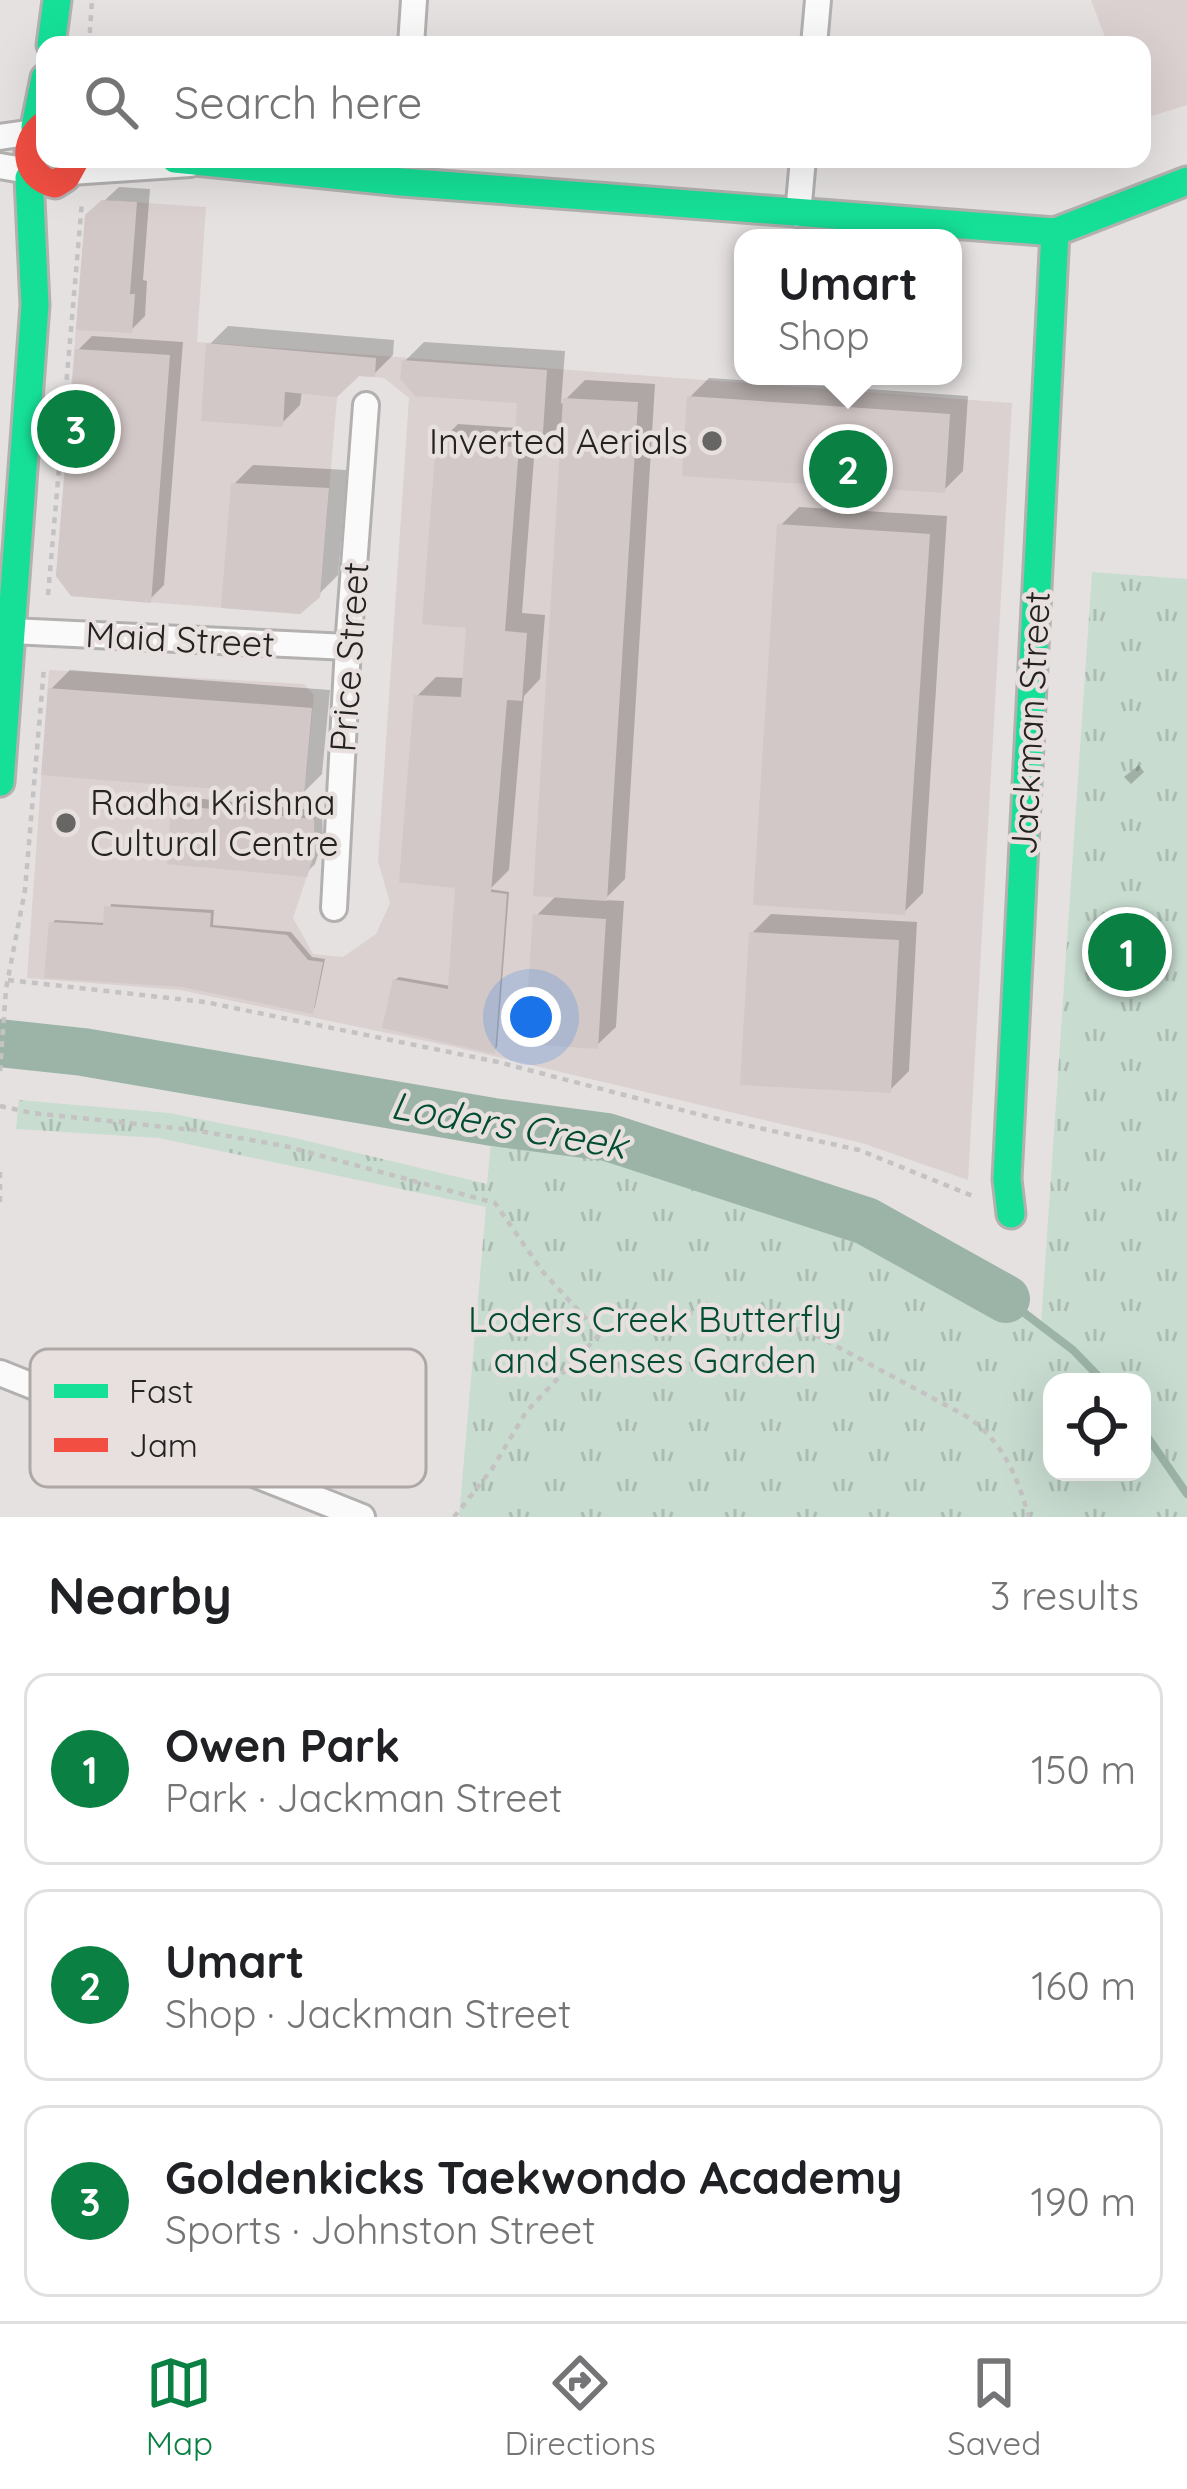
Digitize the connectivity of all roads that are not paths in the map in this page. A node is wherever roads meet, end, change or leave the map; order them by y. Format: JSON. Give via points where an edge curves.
{"nodes":[{"id":1,"x":414,"y":0,"type":"edge"},
{"id":2,"x":818,"y":0,"type":"edge"},
{"id":3,"x":57,"y":5,"type":"edge"},
{"id":4,"x":55,"y":36,"type":"edge"},
{"id":5,"x":412,"y":36,"type":"edge"},
{"id":6,"x":815,"y":36,"type":"edge"},
{"id":7,"x":27,"y":130,"type":"edge"},
{"id":8,"x":104,"y":168,"type":"edge"},
{"id":9,"x":338,"y":168,"type":"edge"},
{"id":10,"x":802,"y":168,"type":"edge"},
{"id":11,"x":17,"y":171,"type":"edge"},
{"id":12,"x":68,"y":171,"type":"edge"},
{"id":13,"x":403,"y":171,"type":"edge"},
{"id":14,"x":1187,"y":182,"type":"edge"},
{"id":15,"x":798,"y":214,"type":"junction"},
{"id":16,"x":1055,"y":232,"type":"junction"},
{"id":17,"x":35,"y":305,"type":"junction"},
{"id":18,"x":366,"y":406,"type":"dead end"},
{"id":19,"x":11,"y":631,"type":"junction"},
{"id":20,"x":348,"y":647,"type":"junction"},
{"id":21,"x":0,"y":782,"type":"edge"},
{"id":22,"x":334,"y":908,"type":"dead end"},
{"id":23,"x":1011,"y":1214,"type":"dead end"},
{"id":24,"x":0,"y":1373,"type":"edge"},
{"id":25,"x":30,"y":1385,"type":"edge"},
{"id":26,"x":287,"y":1487,"type":"edge"},
{"id":27,"x":362,"y":1517,"type":"edge"}],
"edges":[{"from":1,"to":5,"type":"street"},
{"from":2,"to":6,"type":"street"},
{"from":3,"to":4,"type":"street"},
{"from":7,"to":11,"type":"street"},
{"from":8,"to":12,"type":"street"},
{"from":9,"to":13,"type":"street"},
{"from":10,"to":15,"type":"street"},
{"from":11,"to":12,"type":"street","via":[[44,183]]},
{"from":11,"to":17,"type":"street"},
{"from":12,"to":17,"type":"street"},
{"from":13,"to":15,"type":"street"},
{"from":14,"to":16,"type":"street"},
{"from":15,"to":16,"type":"street"},
{"from":16,"to":23,"type":"street","name":"Jackman Street"},
{"from":17,"to":19,"type":"street"},
{"from":18,"to":20,"type":"street","name":"Price Street"},
{"from":19,"to":20,"type":"street","name":"Maid Street"},
{"from":19,"to":21,"type":"street"},
{"from":20,"to":22,"type":"street","name":"Price Street"},
{"from":24,"to":25,"type":"street"},
{"from":26,"to":27,"type":"street"}]}
